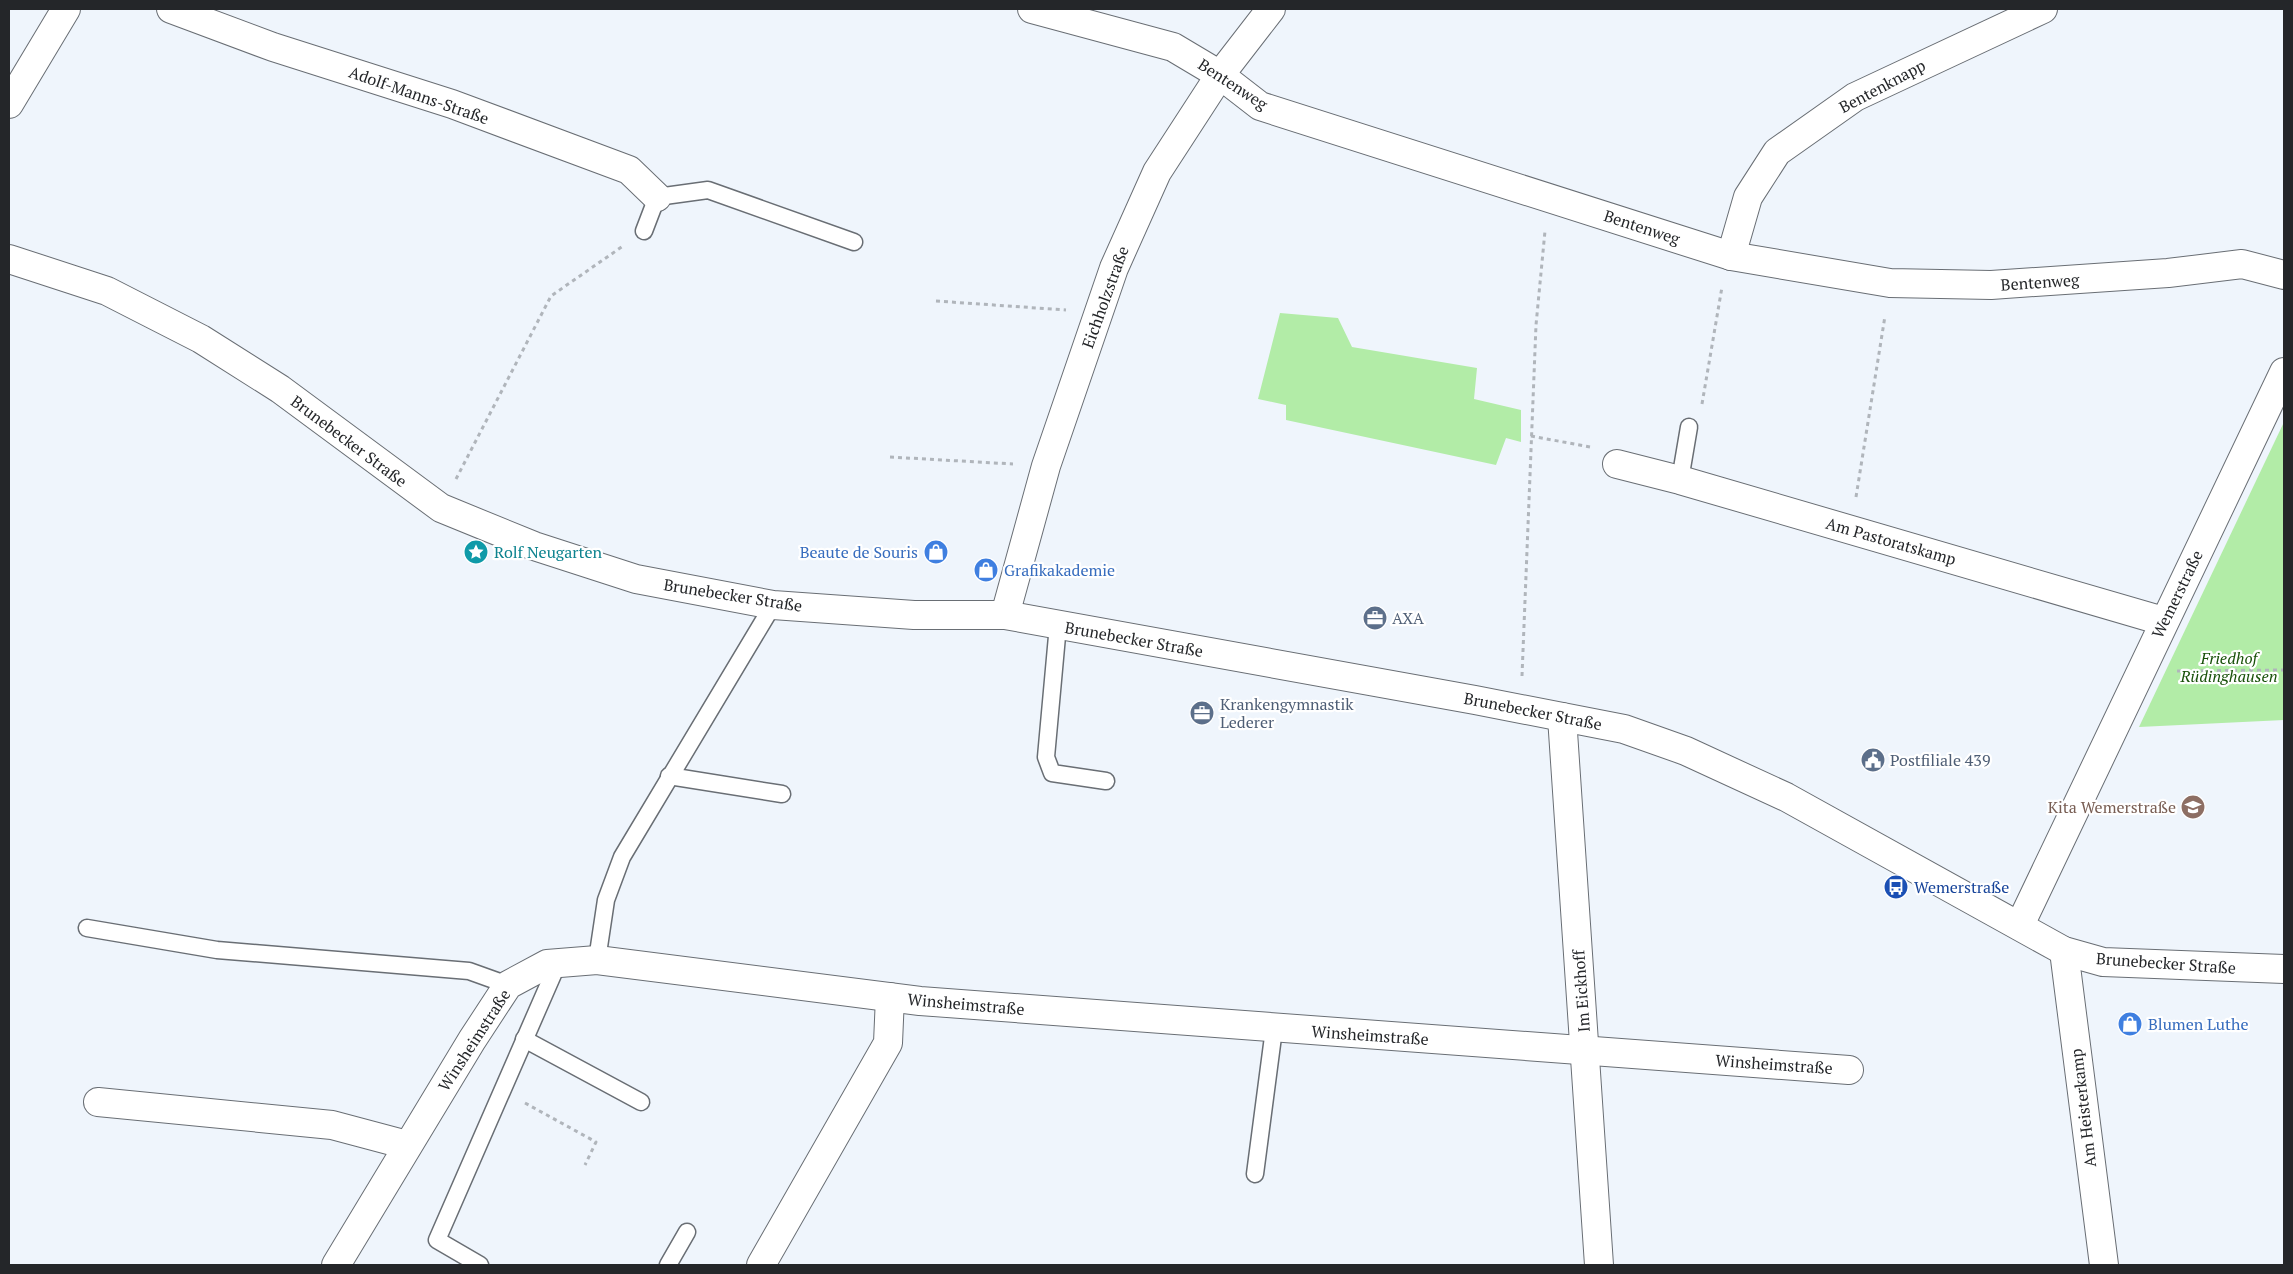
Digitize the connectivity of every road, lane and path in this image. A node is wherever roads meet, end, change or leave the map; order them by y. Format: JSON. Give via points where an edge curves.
{"nodes":[{"id":1,"x":66,"y":9,"type":"edge"},
{"id":2,"x":171,"y":9,"type":"edge"},
{"id":3,"x":1032,"y":9,"type":"edge"},
{"id":4,"x":1271,"y":9,"type":"edge"},
{"id":5,"x":2043,"y":9,"type":"edge"},
{"id":6,"x":1220,"y":75,"type":"junction"},
{"id":7,"x":9,"y":104,"type":"edge"},
{"id":8,"x":657,"y":197,"type":"junction"},
{"id":9,"x":1549,"y":198,"type":"junction"},
{"id":10,"x":644,"y":230,"type":"joint"},
{"id":11,"x":854,"y":242,"type":"dead end"},
{"id":12,"x":1729,"y":255,"type":"junction"},
{"id":13,"x":9,"y":259,"type":"edge"},
{"id":14,"x":2284,"y":275,"type":"edge"},
{"id":15,"x":1890,"y":283,"type":"junction"},
{"id":16,"x":936,"y":301,"type":"dead end"},
{"id":17,"x":1099,"y":312,"type":"junction"},
{"id":18,"x":2284,"y":372,"type":"edge"},
{"id":19,"x":1689,"y":427,"type":"joint"},
{"id":20,"x":1531,"y":436,"type":"junction"},
{"id":21,"x":890,"y":457,"type":"dead end"},
{"id":22,"x":1617,"y":464,"type":"joint"},
{"id":23,"x":1046,"y":466,"type":"junction"},
{"id":24,"x":1680,"y":480,"type":"junction"},
{"id":25,"x":441,"y":508,"type":"junction"},
{"id":26,"x":1850,"y":530,"type":"junction"},
{"id":27,"x":773,"y":605,"type":"junction"},
{"id":28,"x":1005,"y":616,"type":"junction"},
{"id":29,"x":2163,"y":621,"type":"junction"},
{"id":30,"x":1058,"y":625,"type":"junction"},
{"id":31,"x":2284,"y":670,"type":"edge"},
{"id":32,"x":2140,"y":672,"type":"junction"},
{"id":33,"x":1520,"y":709,"type":"junction"},
{"id":34,"x":1562,"y":717,"type":"junction"},
{"id":35,"x":669,"y":776,"type":"junction"},
{"id":36,"x":1106,"y":781,"type":"dead end"},
{"id":37,"x":782,"y":794,"type":"dead end"},
{"id":38,"x":2020,"y":925,"type":"junction"},
{"id":39,"x":87,"y":928,"type":"dead end"},
{"id":40,"x":2064,"y":951,"type":"junction"},
{"id":41,"x":596,"y":960,"type":"junction"},
{"id":42,"x":558,"y":963,"type":"junction"},
{"id":43,"x":2284,"y":969,"type":"edge"},
{"id":44,"x":508,"y":985,"type":"junction"},
{"id":45,"x":890,"y":997,"type":"junction"},
{"id":46,"x":1274,"y":1028,"type":"junction"},
{"id":47,"x":524,"y":1040,"type":"junction"},
{"id":48,"x":1585,"y":1051,"type":"junction"},
{"id":49,"x":1849,"y":1070,"type":"dead end"},
{"id":50,"x":502,"y":1091,"type":"junction"},
{"id":51,"x":98,"y":1102,"type":"dead end"},
{"id":52,"x":641,"y":1102,"type":"dead end"},
{"id":53,"x":408,"y":1145,"type":"junction"},
{"id":54,"x":585,"y":1165,"type":"dead end"},
{"id":55,"x":1255,"y":1174,"type":"dead end"},
{"id":56,"x":687,"y":1232,"type":"dead end"},
{"id":57,"x":336,"y":1265,"type":"edge"},
{"id":58,"x":480,"y":1265,"type":"edge"},
{"id":59,"x":668,"y":1265,"type":"edge"},
{"id":60,"x":761,"y":1265,"type":"edge"},
{"id":61,"x":1599,"y":1265,"type":"edge"},
{"id":62,"x":2104,"y":1265,"type":"edge"}],
"edges":[{"from":1,"to":7,"type":"street"},
{"from":2,"to":8,"type":"street","name":"Adolf-Manns-Straße","via":[[273,47],[452,104],[629,170]]},
{"from":3,"to":6,"type":"street","name":"Bentenweg","via":[[1173,47]]},
{"from":4,"to":6,"type":"street","name":"Eichholzstraße"},
{"from":5,"to":12,"type":"street","name":"Bentenknapp","via":[[1855,97],[1777,152],[1748,197]]},
{"from":6,"to":9,"type":"street","name":"Bentenweg","via":[[1260,106]]},
{"from":6,"to":17,"type":"street","name":"Eichholzstraße","via":[[1157,172],[1114,268]]},
{"from":8,"to":10,"type":"lane"},
{"from":8,"to":11,"type":"lane","via":[[708,190]]},
{"from":9,"to":12,"type":"street","name":"Bentenweg"},
{"from":9,"to":20,"type":"path","via":[[1536,325]]},
{"from":10,"to":25,"type":"path","via":[[551,296]]},
{"from":12,"to":15,"type":"street","name":"Bentenweg"},
{"from":12,"to":19,"type":"path","via":[[1701,412]]},
{"from":13,"to":25,"type":"street","name":"Brunebecker Straße","via":[[107,291],[201,339],[280,389]]},
{"from":14,"to":15,"type":"street","name":"Bentenweg","via":[[2242,264],[2168,273],[1991,285]]},
{"from":15,"to":26,"type":"path"},
{"from":16,"to":17,"type":"path"},
{"from":17,"to":23,"type":"street","name":"Eichholzstraße"},
{"from":18,"to":29,"type":"street","name":"Wemerstraße"},
{"from":19,"to":24,"type":"lane"},
{"from":20,"to":22,"type":"path","via":[[1589,446]]},
{"from":20,"to":33,"type":"path"},
{"from":21,"to":23,"type":"path"},
{"from":22,"to":24,"type":"street","name":"Am Pastoratskamp"},
{"from":23,"to":28,"type":"street","name":"Eichholzstraße"},
{"from":24,"to":26,"type":"street","name":"Am Pastoratskamp"},
{"from":25,"to":27,"type":"street","name":"Brunebecker Straße","via":[[534,546],[636,580]]},
{"from":26,"to":29,"type":"street","name":"Am Pastoratskamp"},
{"from":27,"to":28,"type":"street","name":"Brunebecker Straße","via":[[914,615]]},
{"from":27,"to":35,"type":"lane"},
{"from":28,"to":30,"type":"street","name":"Brunebecker Straße"},
{"from":29,"to":32,"type":"street","name":"Wemerstraße"},
{"from":30,"to":33,"type":"street","name":"Brunebecker Straße"},
{"from":30,"to":36,"type":"lane","via":[[1046,757],[1052,773]]},
{"from":31,"to":32,"type":"path"},
{"from":32,"to":38,"type":"street","name":"Wemerstraße"},
{"from":33,"to":34,"type":"street","name":"Brunebecker Straße"},
{"from":34,"to":38,"type":"street","name":"Brunebecker Straße","via":[[1624,729],[1686,750],[1786,797]]},
{"from":34,"to":48,"type":"street","name":"Im Eickhoff"},
{"from":35,"to":37,"type":"lane"},
{"from":35,"to":41,"type":"lane","via":[[622,857],[606,900]]},
{"from":38,"to":40,"type":"street","name":"Brunebecker Straße"},
{"from":39,"to":44,"type":"lane","via":[[217,950],[469,971]]},
{"from":40,"to":43,"type":"street","name":"Brunebecker Straße","via":[[2103,962]]},
{"from":40,"to":62,"type":"street","name":"Am Heisterkamp"},
{"from":41,"to":42,"type":"street","name":"Winsheimstraße"},
{"from":41,"to":45,"type":"street","name":"Winsheimstraße"},
{"from":42,"to":44,"type":"street","name":"Winsheimstraße","via":[[546,964]]},
{"from":42,"to":47,"type":"lane"},
{"from":44,"to":53,"type":"street","name":"Winsheimstraße"},
{"from":45,"to":46,"type":"street","name":"Winsheimstraße"},
{"from":45,"to":60,"type":"street","name":"Winsheimstraße","via":[[888,1043]]},
{"from":46,"to":48,"type":"street","name":"Winsheimstraße"},
{"from":46,"to":55,"type":"lane"},
{"from":47,"to":50,"type":"lane"},
{"from":47,"to":52,"type":"lane"},
{"from":48,"to":49,"type":"street","name":"Winsheimstraße"},
{"from":48,"to":61,"type":"street","name":"Im Eickhoff"},
{"from":50,"to":54,"type":"path","via":[[596,1142]]},
{"from":50,"to":58,"type":"lane","via":[[437,1240]]},
{"from":51,"to":53,"type":"street","via":[[332,1125]]},
{"from":53,"to":57,"type":"street","name":"Winsheimstraße"},
{"from":56,"to":59,"type":"lane"}]}
